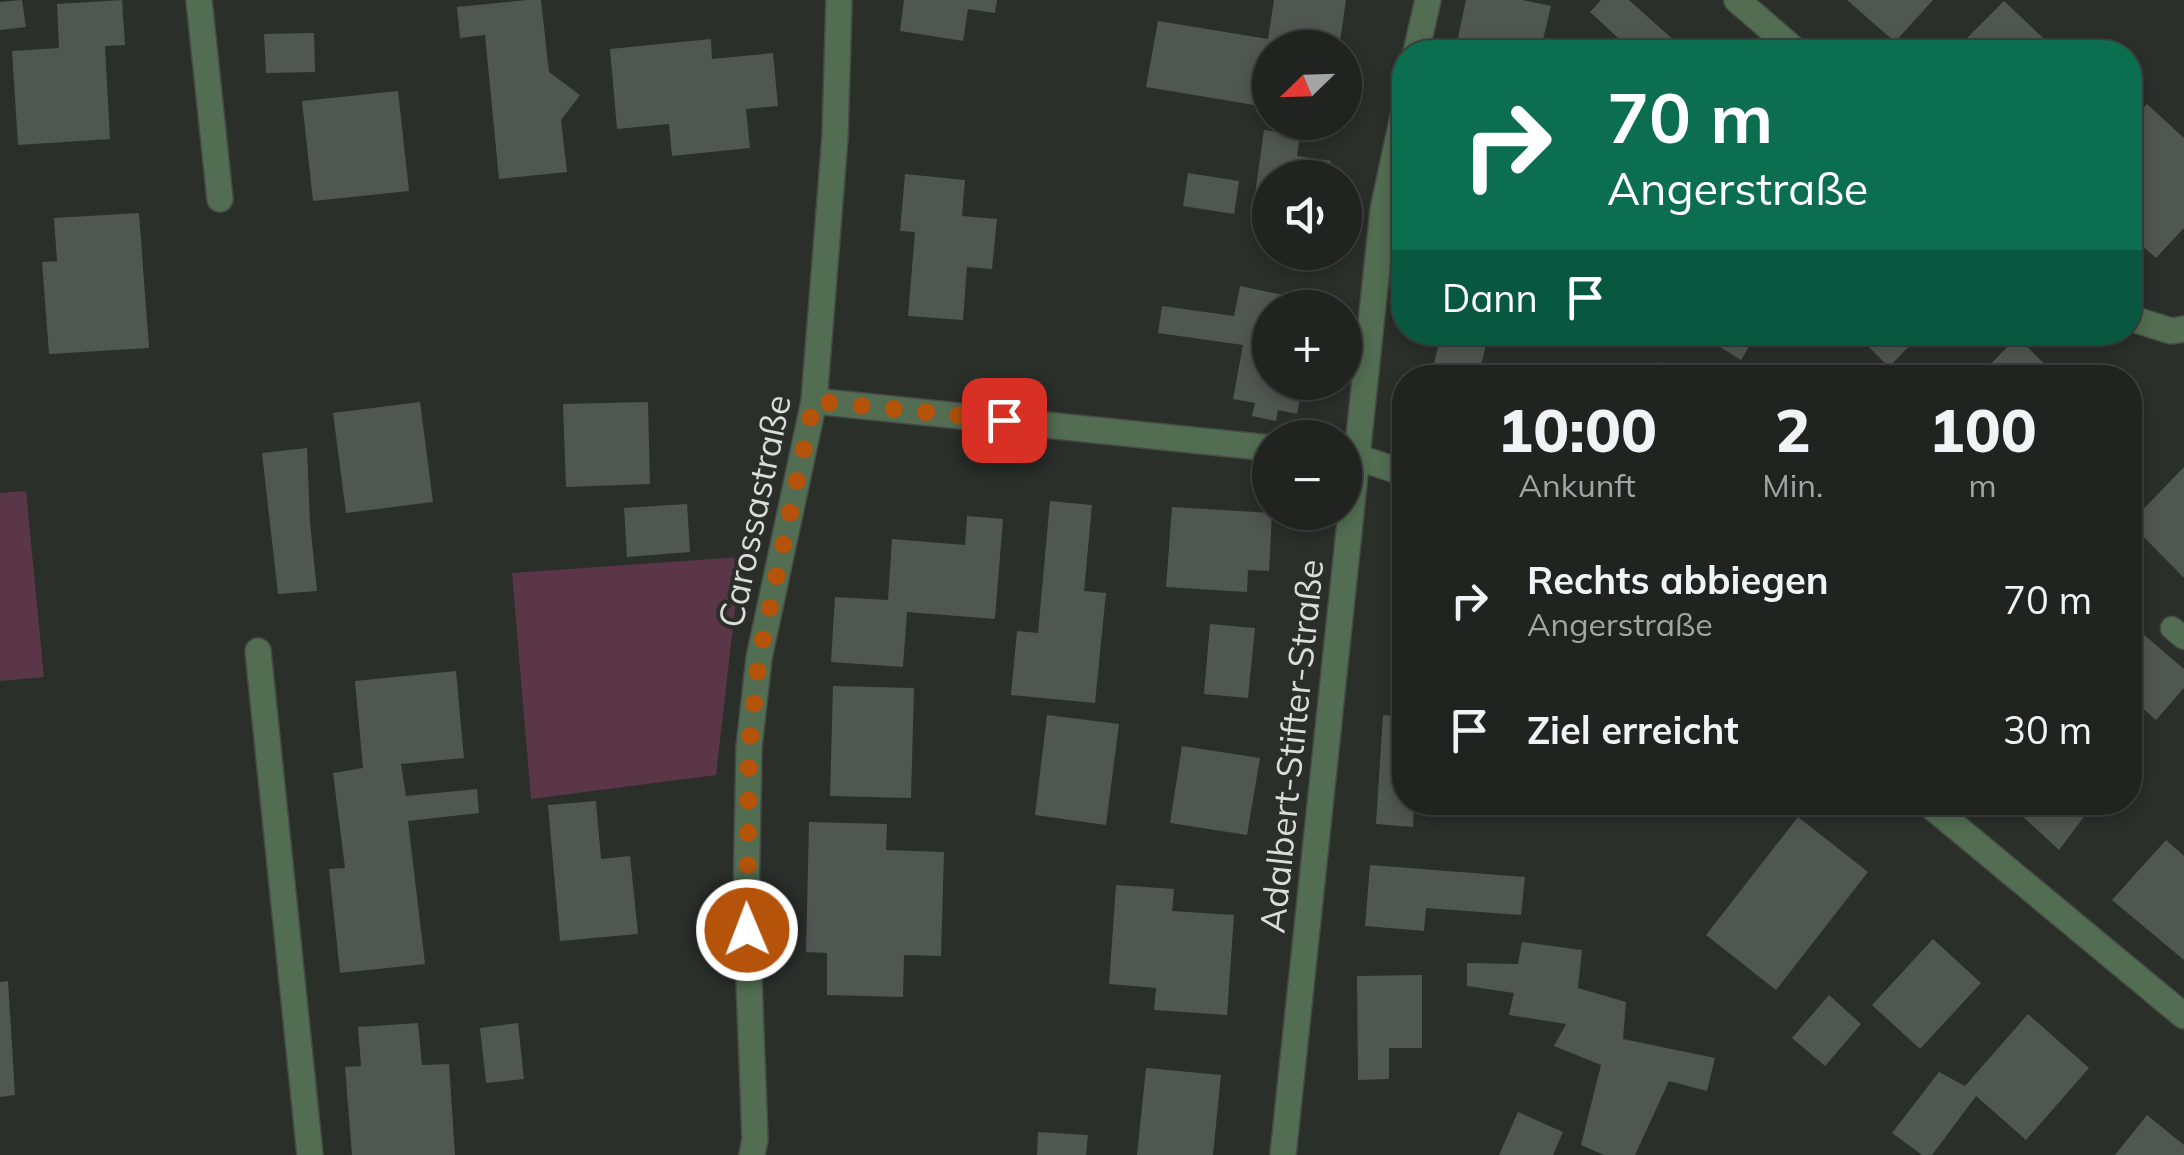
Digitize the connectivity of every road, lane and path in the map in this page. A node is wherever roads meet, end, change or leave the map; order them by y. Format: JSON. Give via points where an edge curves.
{"nodes":[{"id":1,"x":199,"y":0,"type":"edge"},
{"id":2,"x":839,"y":0,"type":"edge"},
{"id":3,"x":1428,"y":0,"type":"edge"},
{"id":4,"x":1737,"y":0,"type":"edge"},
{"id":5,"x":1419,"y":40,"type":"edge"},
{"id":6,"x":1783,"y":40,"type":"edge"},
{"id":7,"x":1392,"y":168,"type":"edge"},
{"id":8,"x":220,"y":199,"type":"dead end"},
{"id":9,"x":2142,"y":322,"type":"edge"},
{"id":10,"x":2184,"y":329,"type":"edge"},
{"id":11,"x":814,"y":401,"type":"junction"},
{"id":12,"x":1355,"y":420,"type":"edge"},
{"id":13,"x":1252,"y":446,"type":"edge"},
{"id":14,"x":1362,"y":459,"type":"edge"},
{"id":15,"x":1392,"y":468,"type":"edge"},
{"id":16,"x":1343,"y":530,"type":"edge"},
{"id":17,"x":258,"y":651,"type":"dead end"},
{"id":18,"x":1942,"y":815,"type":"edge"},
{"id":19,"x":2184,"y":1016,"type":"edge"},
{"id":20,"x":310,"y":1155,"type":"edge"},
{"id":21,"x":752,"y":1155,"type":"edge"},
{"id":22,"x":1283,"y":1155,"type":"edge"}],
"edges":[{"from":1,"to":8,"type":"street"},
{"from":2,"to":11,"type":"street","name":"Carossastraße"},
{"from":3,"to":5,"type":"street"},
{"from":4,"to":6,"type":"street"},
{"from":7,"to":12,"type":"street","name":"Adalbert-Stifter-Straße"},
{"from":9,"to":10,"type":"street"},
{"from":11,"to":13,"type":"street"},
{"from":11,"to":21,"type":"street","name":"Carossastraße","via":[[759,658],[749,748]]},
{"from":14,"to":15,"type":"street"},
{"from":16,"to":22,"type":"street","name":"Adalbert-Stifter-Straße"},
{"from":17,"to":20,"type":"street"},
{"from":18,"to":19,"type":"street"}]}
